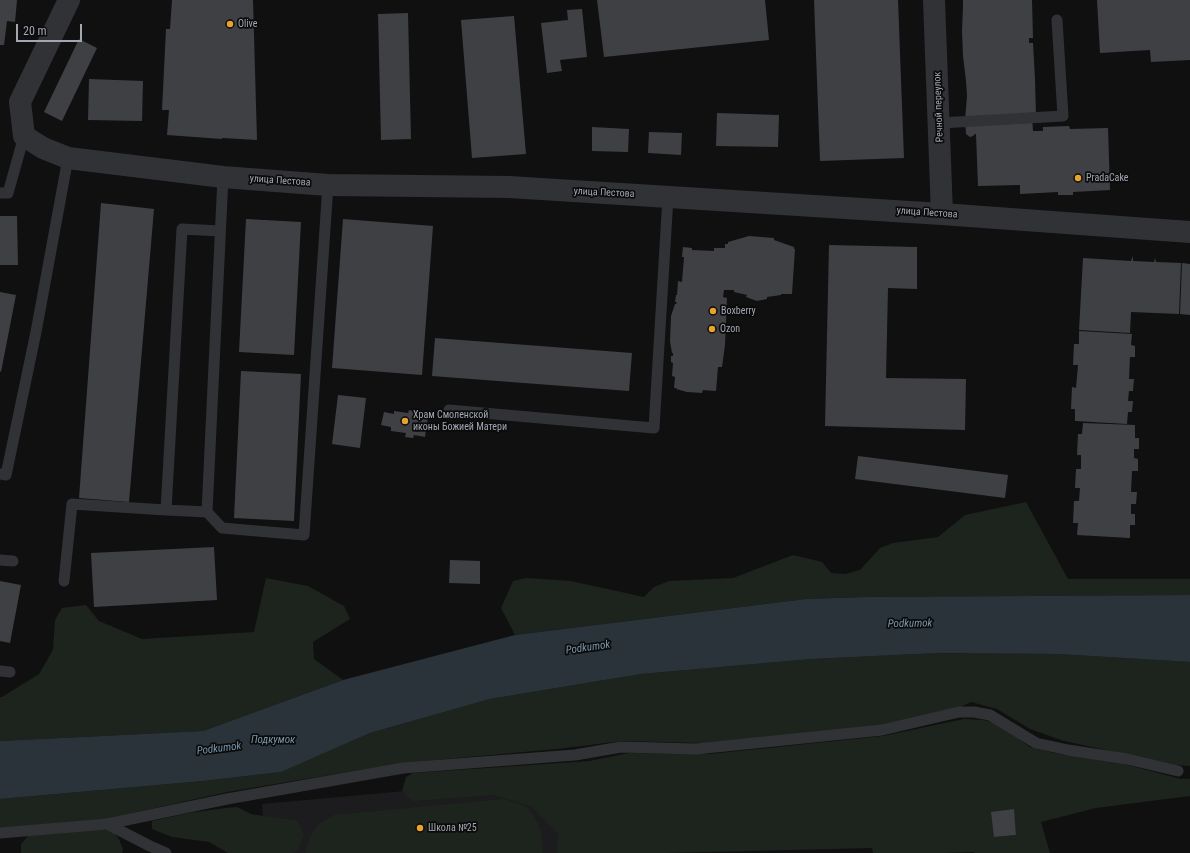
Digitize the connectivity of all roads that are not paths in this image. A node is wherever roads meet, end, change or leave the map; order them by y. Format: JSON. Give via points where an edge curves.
{"nodes":[{"id":1,"x":69,"y":0,"type":"edge"},
{"id":2,"x":934,"y":0,"type":"edge"},
{"id":3,"x":1057,"y":20,"type":"dead end"},
{"id":4,"x":940,"y":123,"type":"junction"},
{"id":5,"x":24,"y":136,"type":"junction"},
{"id":6,"x":68,"y":158,"type":"junction"},
{"id":7,"x":223,"y":177,"type":"junction"},
{"id":8,"x":328,"y":184,"type":"junction"},
{"id":9,"x":0,"y":193,"type":"edge"},
{"id":10,"x":668,"y":197,"type":"junction"},
{"id":11,"x":942,"y":214,"type":"junction"},
{"id":12,"x":220,"y":231,"type":"junction"},
{"id":13,"x":1190,"y":232,"type":"edge"},
{"id":14,"x":449,"y":410,"type":"dead end"},
{"id":15,"x":0,"y":474,"type":"edge"},
{"id":16,"x":166,"y":510,"type":"junction"},
{"id":17,"x":207,"y":512,"type":"junction"},
{"id":18,"x":0,"y":560,"type":"edge"},
{"id":19,"x":13,"y":561,"type":"dead end"},
{"id":20,"x":64,"y":581,"type":"dead end"},
{"id":21,"x":1178,"y":771,"type":"dead end"},
{"id":22,"x":107,"y":824,"type":"junction"},
{"id":23,"x":0,"y":833,"type":"edge"},
{"id":24,"x":166,"y":853,"type":"edge"}],
"edges":[{"from":1,"to":5,"type":"street","via":[[20,102]]},
{"from":2,"to":4,"type":"street","name":"Речной переулок"},
{"from":3,"to":4,"type":"lane","via":[[1062,116]]},
{"from":4,"to":11,"type":"street","name":"Речной переулок"},
{"from":5,"to":6,"type":"street","name":"улица Пестова","via":[[43,148]]},
{"from":5,"to":9,"type":"lane","via":[[8,193]]},
{"from":6,"to":7,"type":"street","name":"улица Пестова"},
{"from":6,"to":15,"type":"lane","via":[[6,475]]},
{"from":7,"to":8,"type":"street","name":"улица Пестова"},
{"from":7,"to":12,"type":"lane"},
{"from":8,"to":10,"type":"street","name":"улица Пестова","via":[[509,187]]},
{"from":8,"to":17,"type":"lane","via":[[304,535],[222,528]]},
{"from":10,"to":11,"type":"street","name":"улица Пестова"},
{"from":10,"to":14,"type":"lane","via":[[654,428]]},
{"from":11,"to":13,"type":"street","name":"улица Пестова"},
{"from":12,"to":16,"type":"lane","via":[[182,228]]},
{"from":12,"to":17,"type":"lane"},
{"from":16,"to":17,"type":"lane"},
{"from":16,"to":20,"type":"lane","via":[[72,504]]},
{"from":18,"to":19,"type":"lane"},
{"from":21,"to":22,"type":"lane","via":[[1036,743],[990,715],[959,712],[882,730],[696,748],[621,746],[575,755],[403,768],[227,799]]},
{"from":22,"to":23,"type":"lane"},
{"from":22,"to":24,"type":"lane"}]}
